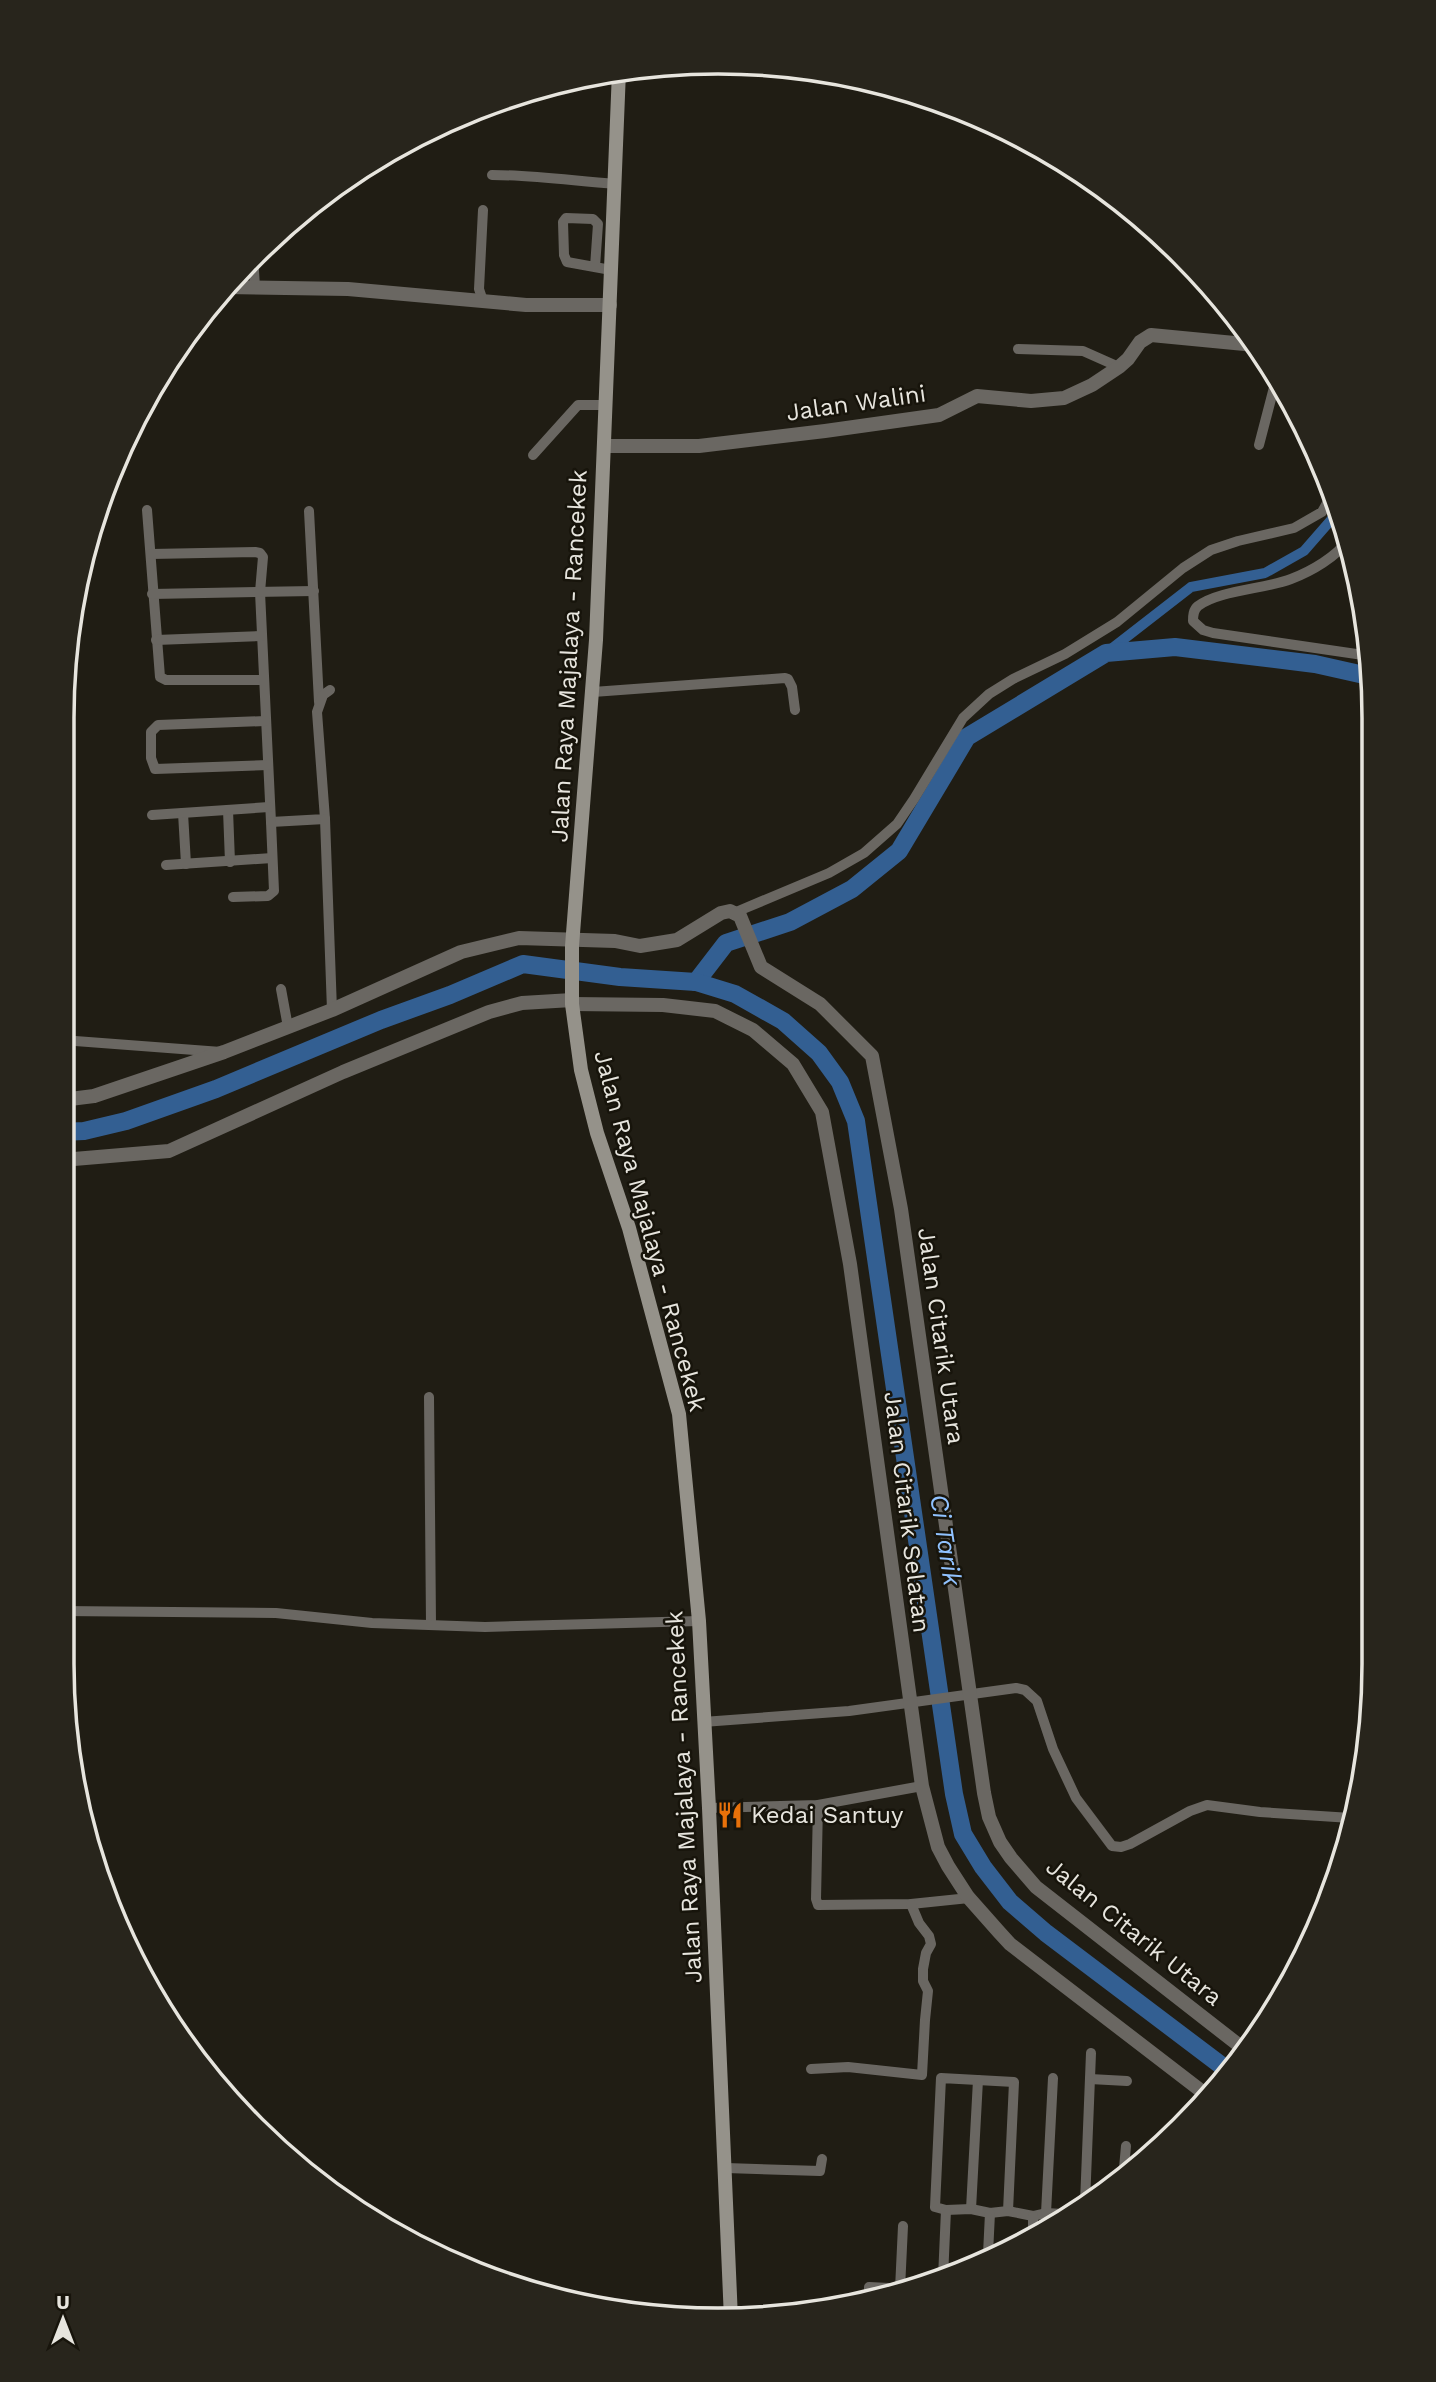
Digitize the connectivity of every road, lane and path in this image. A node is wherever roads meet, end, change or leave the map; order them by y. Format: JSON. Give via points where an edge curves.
{"nodes":[{"id":1,"x":619,"y":82,"type":"edge"},
{"id":2,"x":492,"y":175,"type":"dead end"},
{"id":3,"x":615,"y":184,"type":"junction"},
{"id":4,"x":483,"y":210,"type":"dead end"},
{"id":5,"x":595,"y":268,"type":"junction"},
{"id":6,"x":611,"y":270,"type":"junction"},
{"id":7,"x":254,"y":271,"type":"edge"},
{"id":8,"x":239,"y":287,"type":"edge"},
{"id":9,"x":255,"y":287,"type":"junction"},
{"id":10,"x":483,"y":301,"type":"junction"},
{"id":11,"x":610,"y":305,"type":"junction"},
{"id":12,"x":1242,"y":344,"type":"edge"},
{"id":13,"x":1018,"y":349,"type":"dead end"},
{"id":14,"x":1119,"y":367,"type":"junction"},
{"id":15,"x":1273,"y":391,"type":"edge"},
{"id":16,"x":606,"y":405,"type":"junction"},
{"id":17,"x":1259,"y":445,"type":"dead end"},
{"id":18,"x":605,"y":446,"type":"junction"},
{"id":19,"x":533,"y":455,"type":"dead end"},
{"id":20,"x":1326,"y":505,"type":"edge"},
{"id":21,"x":147,"y":510,"type":"dead end"},
{"id":22,"x":309,"y":512,"type":"dead end"},
{"id":23,"x":1340,"y":548,"type":"edge"},
{"id":24,"x":151,"y":554,"type":"junction"},
{"id":25,"x":314,"y":591,"type":"junction"},
{"id":26,"x":260,"y":592,"type":"junction"},
{"id":27,"x":152,"y":594,"type":"junction"},
{"id":28,"x":262,"y":636,"type":"junction"},
{"id":29,"x":156,"y":640,"type":"junction"},
{"id":30,"x":1359,"y":654,"type":"edge"},
{"id":31,"x":264,"y":680,"type":"junction"},
{"id":32,"x":330,"y":690,"type":"dead end"},
{"id":33,"x":593,"y":692,"type":"junction"},
{"id":34,"x":319,"y":702,"type":"junction"},
{"id":35,"x":795,"y":710,"type":"dead end"},
{"id":36,"x":265,"y":721,"type":"junction"},
{"id":37,"x":268,"y":765,"type":"junction"},
{"id":38,"x":269,"y":807,"type":"junction"},
{"id":39,"x":228,"y":810,"type":"junction"},
{"id":40,"x":183,"y":813,"type":"junction"},
{"id":41,"x":152,"y":815,"type":"dead end"},
{"id":42,"x":325,"y":819,"type":"junction"},
{"id":43,"x":271,"y":822,"type":"junction"},
{"id":44,"x":272,"y":858,"type":"junction"},
{"id":45,"x":230,"y":862,"type":"junction"},
{"id":46,"x":186,"y":864,"type":"junction"},
{"id":47,"x":166,"y":865,"type":"dead end"},
{"id":48,"x":233,"y":897,"type":"dead end"},
{"id":49,"x":738,"y":914,"type":"junction"},
{"id":50,"x":572,"y":942,"type":"junction"},
{"id":51,"x":281,"y":989,"type":"dead end"},
{"id":52,"x":572,"y":996,"type":"junction"},
{"id":53,"x":332,"y":1010,"type":"junction"},
{"id":54,"x":288,"y":1027,"type":"junction"},
{"id":55,"x":74,"y":1041,"type":"edge"},
{"id":56,"x":224,"y":1052,"type":"junction"},
{"id":57,"x":74,"y":1098,"type":"edge"},
{"id":58,"x":74,"y":1159,"type":"edge"},
{"id":59,"x":429,"y":1397,"type":"dead end"},
{"id":60,"x":74,"y":1611,"type":"edge"},
{"id":61,"x":699,"y":1622,"type":"junction"},
{"id":62,"x":430,"y":1624,"type":"junction"},
{"id":63,"x":967,"y":1695,"type":"junction"},
{"id":64,"x":912,"y":1703,"type":"junction"},
{"id":65,"x":703,"y":1722,"type":"junction"},
{"id":66,"x":922,"y":1786,"type":"junction"},
{"id":67,"x":818,"y":1805,"type":"junction"},
{"id":68,"x":709,"y":1808,"type":"junction"},
{"id":69,"x":1344,"y":1818,"type":"edge"},
{"id":70,"x":969,"y":1898,"type":"junction"},
{"id":71,"x":911,"y":1904,"type":"junction"},
{"id":72,"x":1238,"y":2044,"type":"edge"},
{"id":73,"x":1091,"y":2053,"type":"dead end"},
{"id":74,"x":811,"y":2068,"type":"dead end"},
{"id":75,"x":1053,"y":2078,"type":"dead end"},
{"id":76,"x":1090,"y":2079,"type":"junction"},
{"id":77,"x":978,"y":2080,"type":"junction"},
{"id":78,"x":1127,"y":2081,"type":"dead end"},
{"id":79,"x":1201,"y":2091,"type":"edge"},
{"id":80,"x":1126,"y":2146,"type":"dead end"},
{"id":81,"x":822,"y":2160,"type":"dead end"},
{"id":82,"x":1124,"y":2164,"type":"edge"},
{"id":83,"x":726,"y":2168,"type":"junction"},
{"id":84,"x":1085,"y":2193,"type":"edge"},
{"id":85,"x":971,"y":2208,"type":"junction"},
{"id":86,"x":946,"y":2210,"type":"junction"},
{"id":87,"x":1008,"y":2211,"type":"junction"},
{"id":88,"x":990,"y":2213,"type":"junction"},
{"id":89,"x":1046,"y":2213,"type":"junction"},
{"id":90,"x":1054,"y":2213,"type":"edge"},
{"id":91,"x":1033,"y":2216,"type":"junction"},
{"id":92,"x":903,"y":2226,"type":"dead end"},
{"id":93,"x":1033,"y":2226,"type":"edge"},
{"id":94,"x":988,"y":2249,"type":"edge"},
{"id":95,"x":943,"y":2267,"type":"edge"},
{"id":96,"x":905,"y":2281,"type":"edge"},
{"id":97,"x":731,"y":2308,"type":"edge"}],
"edges":[{"from":1,"to":3,"type":"main road","name":"Jalan Raya Majalaya - Rancekek"},
{"from":2,"to":3,"type":"street"},
{"from":3,"to":6,"type":"main road","name":"Jalan Raya Majalaya - Rancekek"},
{"from":4,"to":10,"type":"street","via":[[479,289]]},
{"from":5,"to":5,"type":"street","via":[[598,224],[593,219],[566,218],[565,259]]},
{"from":5,"to":6,"type":"street"},
{"from":6,"to":11,"type":"main road","name":"Jalan Raya Majalaya - Rancekek"},
{"from":7,"to":9,"type":"street"},
{"from":8,"to":9,"type":"street"},
{"from":9,"to":10,"type":"street","via":[[348,289]]},
{"from":10,"to":11,"type":"street","via":[[552,307]]},
{"from":11,"to":16,"type":"main road","name":"Jalan Raya Majalaya - Rancekek"},
{"from":12,"to":14,"type":"street","name":"Jalan Walini","via":[[1151,335]]},
{"from":13,"to":14,"type":"street","via":[[1083,351]]},
{"from":14,"to":18,"type":"street","name":"Jalan Walini","via":[[1064,398],[1031,401],[977,396],[939,415],[699,446]]},
{"from":15,"to":17,"type":"street"},
{"from":16,"to":18,"type":"main road","name":"Jalan Raya Majalaya - Rancekek"},
{"from":16,"to":19,"type":"street","via":[[578,405]]},
{"from":18,"to":33,"type":"main road","name":"Jalan Raya Majalaya - Rancekek"},
{"from":20,"to":49,"type":"street","via":[[1294,528],[1211,550],[1117,622],[989,694],[963,718],[897,824],[864,853]]},
{"from":21,"to":24,"type":"street"},
{"from":22,"to":25,"type":"street"},
{"from":23,"to":30,"type":"street","via":[[1291,579],[1215,598],[1194,611],[1193,621],[1213,633]]},
{"from":24,"to":26,"type":"street","via":[[260,553]]},
{"from":24,"to":27,"type":"street"},
{"from":25,"to":26,"type":"street"},
{"from":25,"to":34,"type":"street"},
{"from":26,"to":27,"type":"street"},
{"from":26,"to":28,"type":"street"},
{"from":27,"to":29,"type":"street"},
{"from":28,"to":29,"type":"street"},
{"from":28,"to":31,"type":"street"},
{"from":29,"to":31,"type":"street","via":[[158,673],[166,680]]},
{"from":31,"to":36,"type":"street"},
{"from":32,"to":34,"type":"street"},
{"from":33,"to":35,"type":"street","via":[[785,678],[792,687]]},
{"from":33,"to":50,"type":"main road","name":"Jalan Raya Majalaya - Rancekek"},
{"from":34,"to":42,"type":"street"},
{"from":36,"to":37,"type":"street"},
{"from":36,"to":37,"type":"street","via":[[158,726],[151,732],[150,758],[155,769]]},
{"from":37,"to":38,"type":"street"},
{"from":38,"to":39,"type":"street"},
{"from":38,"to":43,"type":"street"},
{"from":39,"to":40,"type":"street"},
{"from":39,"to":45,"type":"street"},
{"from":40,"to":41,"type":"street"},
{"from":40,"to":46,"type":"street"},
{"from":42,"to":43,"type":"street"},
{"from":42,"to":53,"type":"street"},
{"from":43,"to":44,"type":"street"},
{"from":44,"to":45,"type":"street"},
{"from":44,"to":48,"type":"street","via":[[272,894]]},
{"from":45,"to":46,"type":"street"},
{"from":46,"to":47,"type":"street"},
{"from":49,"to":50,"type":"street","via":[[721,914],[677,940],[640,946],[615,941]]},
{"from":49,"to":63,"type":"street","name":"Jalan Citarik Utara","via":[[761,967],[820,1004],[873,1056],[901,1209]]},
{"from":50,"to":52,"type":"main road","name":"Jalan Raya Majalaya - Rancekek"},
{"from":50,"to":53,"type":"street","via":[[519,938],[461,952]]},
{"from":51,"to":54,"type":"street"},
{"from":52,"to":58,"type":"street","name":"Jalan Citarik Selatan","via":[[489,1012],[169,1151]]},
{"from":52,"to":61,"type":"main road","name":"Jalan Raya Majalaya - Rancekek","via":[[581,1070],[597,1133],[629,1228],[679,1414]]},
{"from":52,"to":64,"type":"street","name":"Jalan Citarik Selatan","via":[[715,1011],[753,1030],[793,1064],[822,1112],[850,1264]]},
{"from":53,"to":54,"type":"street"},
{"from":54,"to":56,"type":"street"},
{"from":55,"to":56,"type":"street"},
{"from":56,"to":57,"type":"street","via":[[94,1096]]},
{"from":59,"to":62,"type":"street"},
{"from":60,"to":62,"type":"street","via":[[275,1613]]},
{"from":61,"to":62,"type":"street"},
{"from":61,"to":65,"type":"main road","name":"Jalan Raya Majalaya - Rancekek"},
{"from":63,"to":64,"type":"street"},
{"from":63,"to":69,"type":"street","via":[[1017,1689],[1031,1694],[1076,1798],[1112,1846],[1130,1844],[1206,1805]]},
{"from":63,"to":72,"type":"street","name":"Jalan Citarik Utara","via":[[989,1817],[1011,1858],[1064,1910]]},
{"from":64,"to":65,"type":"street"},
{"from":64,"to":66,"type":"street","name":"Jalan Citarik Selatan"},
{"from":65,"to":68,"type":"main road","name":"Jalan Raya Majalaya - Rancekek"},
{"from":66,"to":67,"type":"street"},
{"from":66,"to":70,"type":"street","name":"Jalan Citarik Selatan","via":[[938,1847]]},
{"from":67,"to":68,"type":"street"},
{"from":67,"to":71,"type":"street","via":[[818,1905]]},
{"from":68,"to":83,"type":"main road","name":"Jalan Raya Majalaya - Rancekek"},
{"from":70,"to":71,"type":"street"},
{"from":70,"to":79,"type":"street","name":"Jalan Citarik Selatan","via":[[1010,1944]]},
{"from":71,"to":74,"type":"street","via":[[931,1944],[923,1969],[928,1992],[922,2075]]},
{"from":73,"to":76,"type":"street"},
{"from":75,"to":89,"type":"street"},
{"from":76,"to":78,"type":"street"},
{"from":76,"to":84,"type":"street"},
{"from":77,"to":85,"type":"street"},
{"from":77,"to":86,"type":"street","via":[[941,2078],[933,2203]]},
{"from":77,"to":87,"type":"street","via":[[1014,2082]]},
{"from":80,"to":82,"type":"street"},
{"from":81,"to":83,"type":"street","via":[[818,2171]]},
{"from":83,"to":97,"type":"main road","name":"Jalan Raya Majalaya - Rancekek"},
{"from":85,"to":86,"type":"street"},
{"from":85,"to":88,"type":"street"},
{"from":86,"to":95,"type":"street"},
{"from":87,"to":88,"type":"street"},
{"from":87,"to":91,"type":"street"},
{"from":88,"to":94,"type":"street"},
{"from":89,"to":90,"type":"street"},
{"from":89,"to":91,"type":"street"},
{"from":91,"to":93,"type":"street"},
{"from":92,"to":96,"type":"street"}]}
